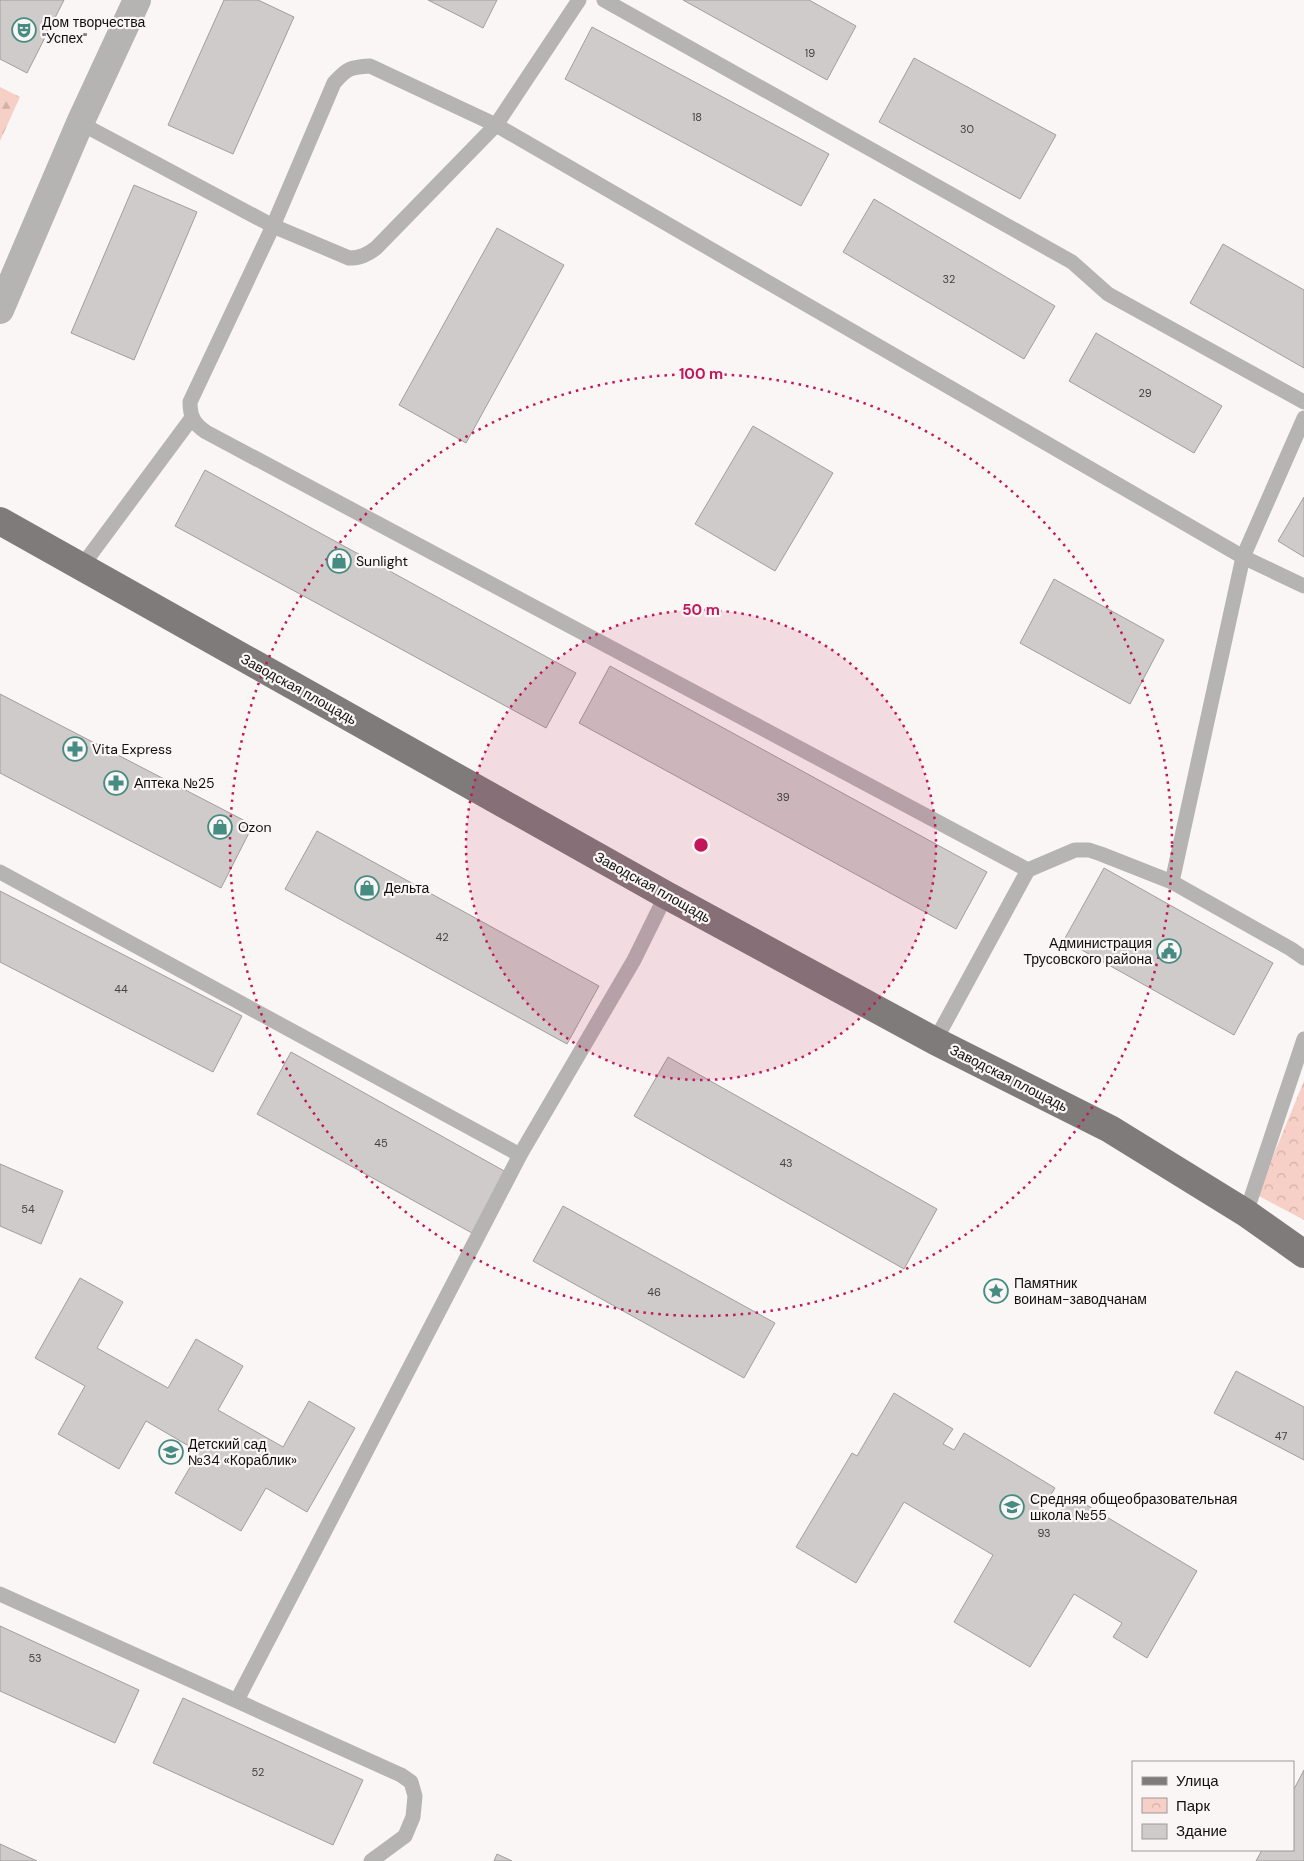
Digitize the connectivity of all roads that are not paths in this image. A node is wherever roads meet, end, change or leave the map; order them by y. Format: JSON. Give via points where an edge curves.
{"nodes":[{"id":1,"x":137,"y":0,"type":"edge"},
{"id":2,"x":579,"y":0,"type":"edge"},
{"id":3,"x":604,"y":0,"type":"edge"},
{"id":4,"x":80,"y":123,"type":"junction"},
{"id":5,"x":496,"y":126,"type":"junction"},
{"id":6,"x":272,"y":226,"type":"junction"},
{"id":7,"x":0,"y":310,"type":"edge"},
{"id":8,"x":1304,"y":402,"type":"edge"},
{"id":9,"x":1304,"y":418,"type":"edge"},
{"id":10,"x":191,"y":419,"type":"junction"},
{"id":11,"x":0,"y":520,"type":"edge"},
{"id":12,"x":1243,"y":557,"type":"junction"},
{"id":13,"x":82,"y":566,"type":"junction"},
{"id":14,"x":1304,"y":586,"type":"edge"},
{"id":15,"x":1028,"y":870,"type":"junction"},
{"id":16,"x":0,"y":872,"type":"edge"},
{"id":17,"x":1172,"y":882,"type":"junction"},
{"id":18,"x":666,"y":895,"type":"junction"},
{"id":19,"x":1304,"y":958,"type":"edge"},
{"id":20,"x":1304,"y":1039,"type":"edge"},
{"id":21,"x":934,"y":1041,"type":"junction"},
{"id":22,"x":520,"y":1156,"type":"junction"},
{"id":23,"x":1246,"y":1213,"type":"junction"},
{"id":24,"x":1304,"y":1254,"type":"edge"},
{"id":25,"x":0,"y":1594,"type":"edge"},
{"id":26,"x":237,"y":1700,"type":"junction"},
{"id":27,"x":371,"y":1861,"type":"edge"}],
"edges":[{"from":1,"to":4,"type":"street"},
{"from":2,"to":5,"type":"lane"},
{"from":3,"to":8,"type":"lane","via":[[1072,262],[1108,294]]},
{"from":4,"to":6,"type":"lane"},
{"from":4,"to":7,"type":"street"},
{"from":5,"to":6,"type":"lane","via":[[368,254],[349,258]]},
{"from":5,"to":6,"type":"lane","via":[[384,71],[370,66],[352,67],[334,82]]},
{"from":5,"to":12,"type":"lane"},
{"from":6,"to":10,"type":"lane","via":[[190,402]]},
{"from":9,"to":12,"type":"lane"},
{"from":10,"to":13,"type":"lane"},
{"from":10,"to":15,"type":"lane","via":[[215,437]]},
{"from":11,"to":13,"type":"main road","name":"Заводская площадь"},
{"from":12,"to":14,"type":"lane"},
{"from":12,"to":17,"type":"lane"},
{"from":13,"to":18,"type":"main road","name":"Заводская площадь"},
{"from":15,"to":17,"type":"lane","via":[[1065,853],[1089,850]]},
{"from":15,"to":21,"type":"lane"},
{"from":16,"to":22,"type":"lane"},
{"from":17,"to":19,"type":"lane"},
{"from":18,"to":21,"type":"main road","name":"Заводская площадь"},
{"from":18,"to":22,"type":"lane","via":[[634,960]]},
{"from":20,"to":23,"type":"lane"},
{"from":21,"to":23,"type":"main road","name":"Заводская площадь","via":[[1110,1129]]},
{"from":22,"to":26,"type":"lane"},
{"from":23,"to":24,"type":"main road","name":"Заводская площадь"},
{"from":25,"to":26,"type":"lane"},
{"from":26,"to":27,"type":"lane","via":[[411,1782],[415,1796],[413,1817],[405,1836]]}]}
